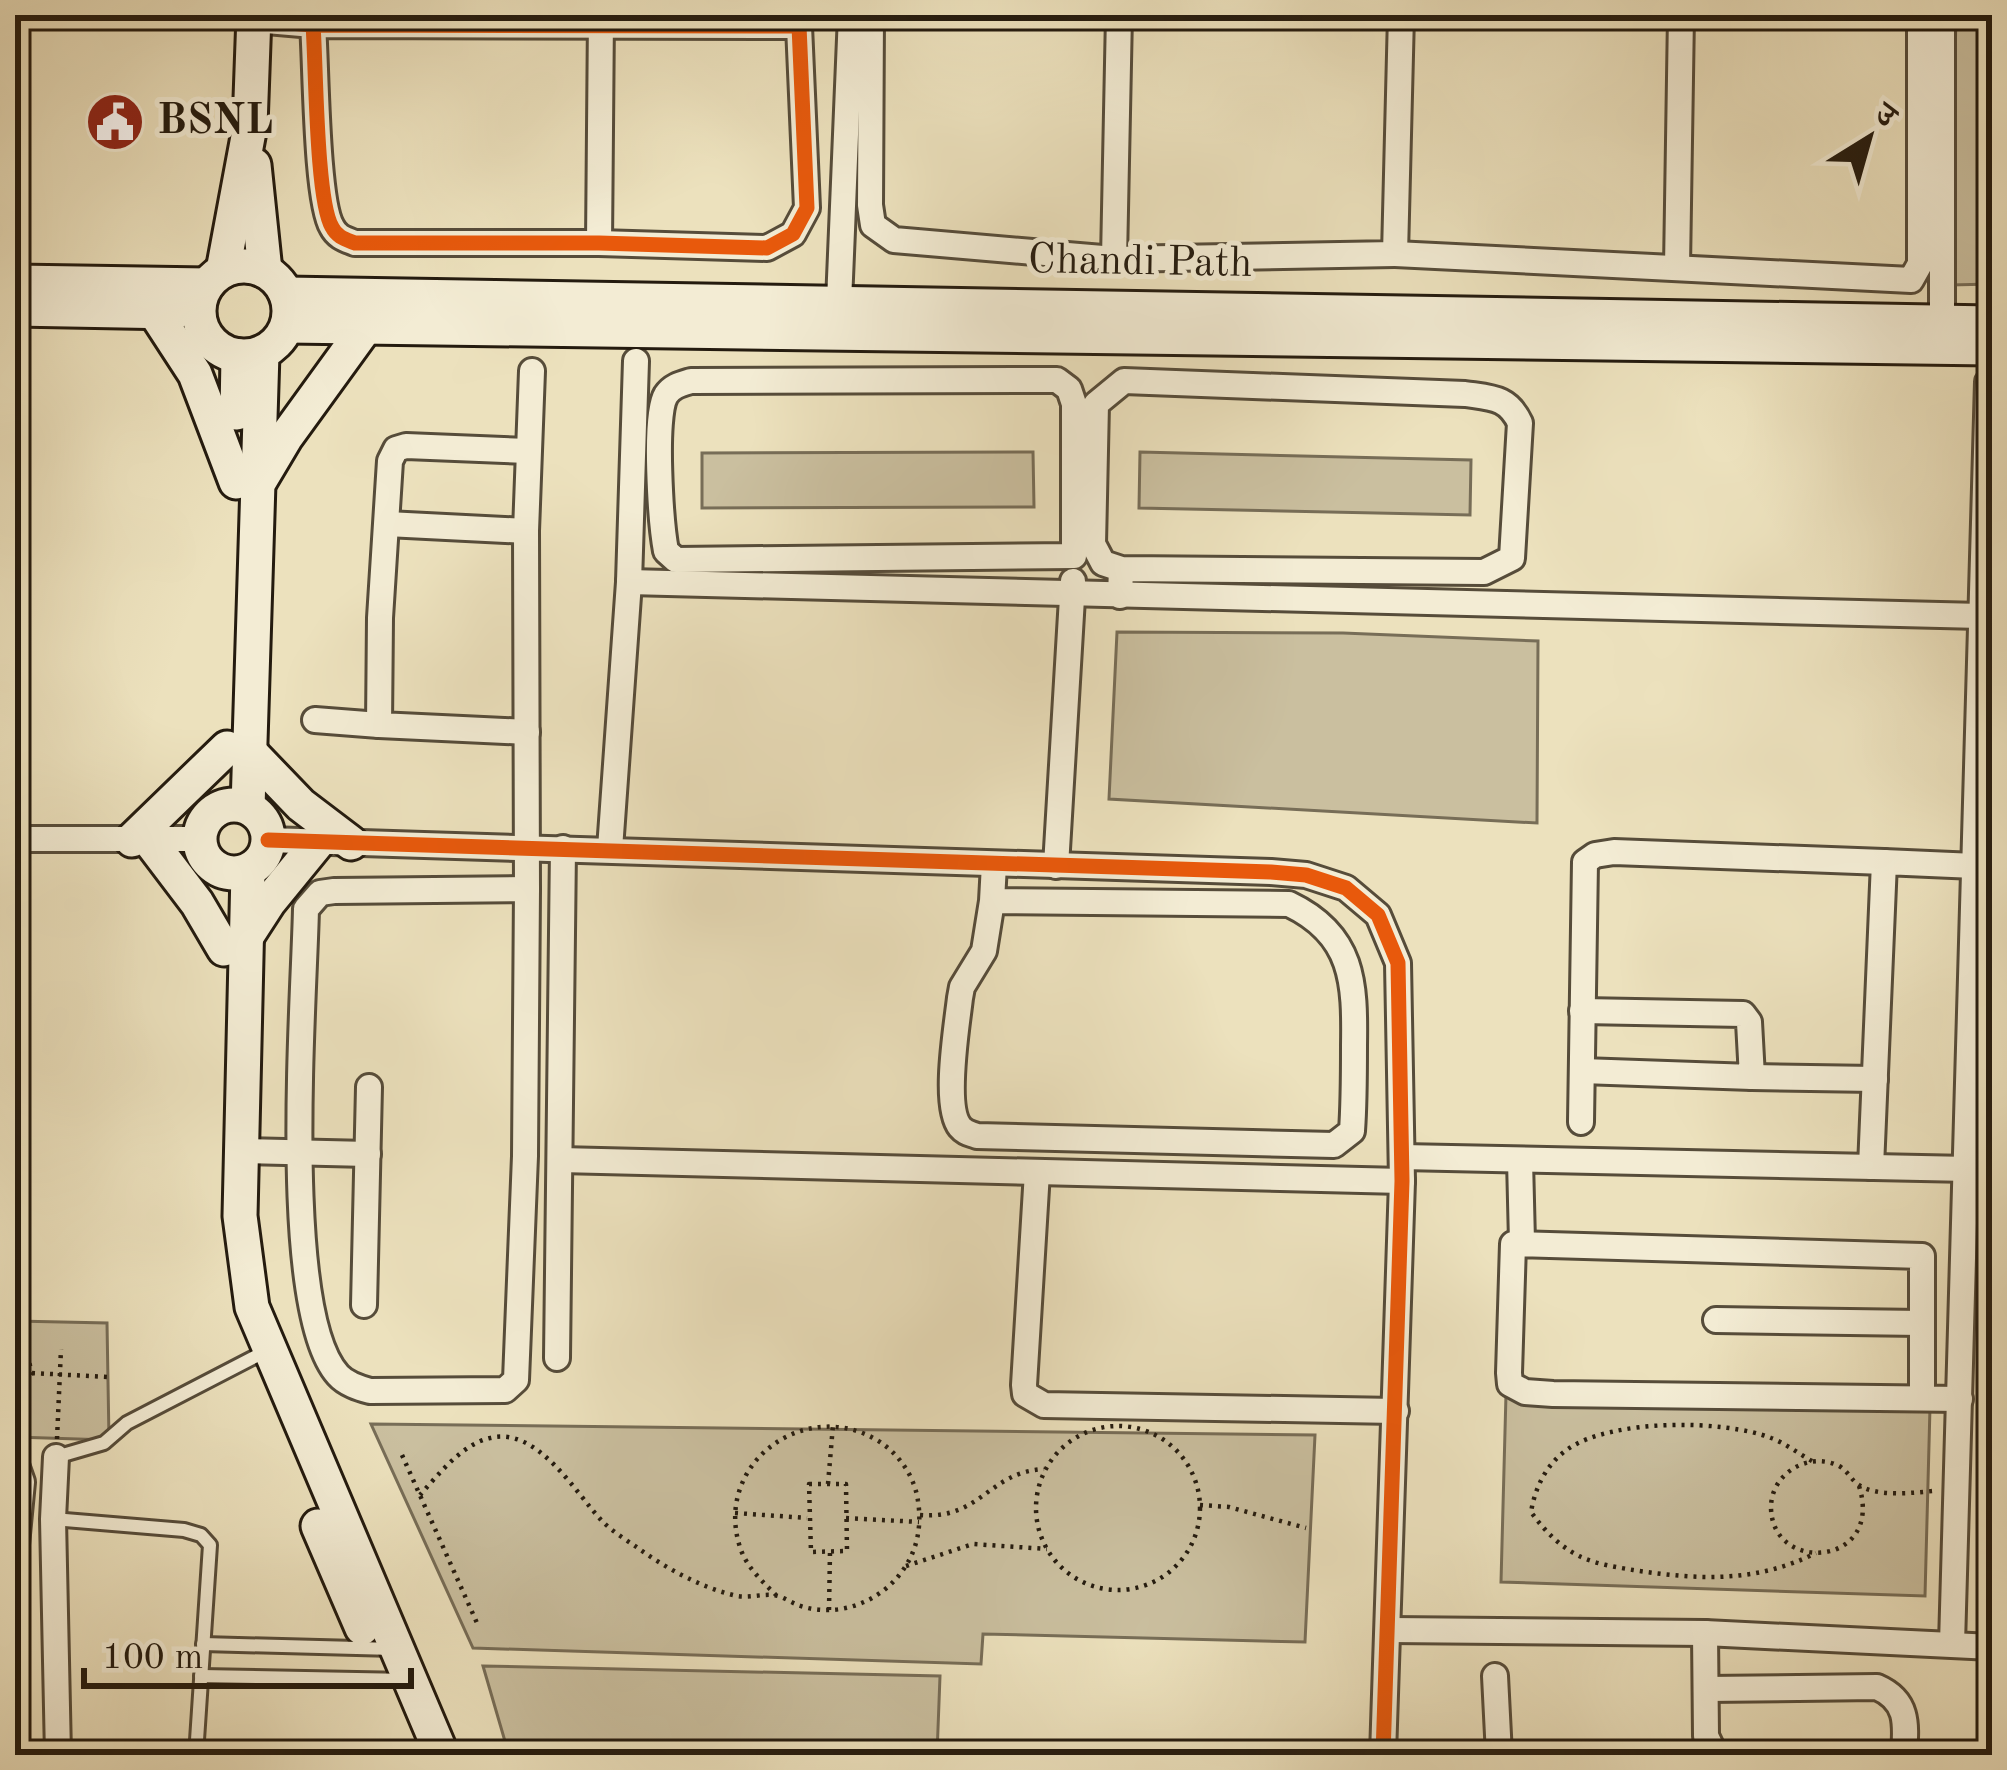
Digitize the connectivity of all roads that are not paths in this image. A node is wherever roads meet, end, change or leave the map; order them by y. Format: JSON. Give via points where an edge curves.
{"nodes":[{"id":1,"x":851,"y":15,"type":"edge"},
{"id":2,"x":871,"y":15,"type":"edge"},
{"id":3,"x":1119,"y":15,"type":"edge"},
{"id":4,"x":1401,"y":15,"type":"edge"},
{"id":5,"x":1681,"y":15,"type":"edge"},
{"id":6,"x":1920,"y":15,"type":"edge"},
{"id":7,"x":1942,"y":15,"type":"edge"},
{"id":8,"x":254,"y":18,"type":"edge"},
{"id":9,"x":314,"y":20,"type":"edge"},
{"id":10,"x":601,"y":20,"type":"edge"},
{"id":11,"x":250,"y":126,"type":"junction"},
{"id":12,"x":598,"y":243,"type":"junction"},
{"id":13,"x":1395,"y":254,"type":"junction"},
{"id":14,"x":1114,"y":260,"type":"junction"},
{"id":15,"x":1677,"y":267,"type":"junction"},
{"id":16,"x":15,"y":281,"type":"edge"},
{"id":17,"x":209,"y":290,"type":"junction"},
{"id":18,"x":280,"y":297,"type":"junction"},
{"id":19,"x":839,"y":302,"type":"junction"},
{"id":20,"x":15,"y":309,"type":"edge"},
{"id":21,"x":154,"y":311,"type":"junction"},
{"id":22,"x":1942,"y":323,"type":"junction"},
{"id":23,"x":1992,"y":323,"type":"edge"},
{"id":24,"x":365,"y":328,"type":"junction"},
{"id":25,"x":250,"y":355,"type":"junction"},
{"id":26,"x":636,"y":361,"type":"dead end"},
{"id":27,"x":1990,"y":365,"type":"edge"},
{"id":28,"x":532,"y":371,"type":"dead end"},
{"id":29,"x":528,"y":451,"type":"junction"},
{"id":30,"x":246,"y":498,"type":"junction"},
{"id":31,"x":387,"y":524,"type":"junction"},
{"id":32,"x":526,"y":531,"type":"junction"},
{"id":33,"x":1074,"y":556,"type":"junction"},
{"id":34,"x":1501,"y":567,"type":"junction"},
{"id":35,"x":1121,"y":569,"type":"junction"},
{"id":36,"x":628,"y":582,"type":"junction"},
{"id":37,"x":1072,"y":595,"type":"junction"},
{"id":38,"x":1120,"y":596,"type":"junction"},
{"id":39,"x":1497,"y":605,"type":"junction"},
{"id":40,"x":1981,"y":616,"type":"junction"},
{"id":41,"x":315,"y":720,"type":"dead end"},
{"id":42,"x":379,"y":724,"type":"junction"},
{"id":43,"x":527,"y":732,"type":"junction"},
{"id":44,"x":238,"y":750,"type":"junction"},
{"id":45,"x":237,"y":806,"type":"junction"},
{"id":46,"x":15,"y":838,"type":"edge"},
{"id":47,"x":199,"y":838,"type":"junction"},
{"id":48,"x":268,"y":840,"type":"junction"},
{"id":49,"x":141,"y":841,"type":"junction"},
{"id":50,"x":335,"y":842,"type":"junction"},
{"id":51,"x":563,"y":848,"type":"junction"},
{"id":52,"x":526,"y":849,"type":"junction"},
{"id":53,"x":610,"y":849,"type":"junction"},
{"id":54,"x":1884,"y":862,"type":"junction"},
{"id":55,"x":994,"y":863,"type":"junction"},
{"id":56,"x":1056,"y":866,"type":"junction"},
{"id":57,"x":1976,"y":866,"type":"junction"},
{"id":58,"x":236,"y":872,"type":"junction"},
{"id":59,"x":527,"y":889,"type":"junction"},
{"id":60,"x":992,"y":901,"type":"junction"},
{"id":61,"x":235,"y":943,"type":"junction"},
{"id":62,"x":1582,"y":1011,"type":"junction"},
{"id":63,"x":1582,"y":1070,"type":"junction"},
{"id":64,"x":1752,"y":1077,"type":"junction"},
{"id":65,"x":1875,"y":1079,"type":"junction"},
{"id":66,"x":369,"y":1087,"type":"dead end"},
{"id":67,"x":1581,"y":1122,"type":"dead end"},
{"id":68,"x":1345,"y":1140,"type":"junction"},
{"id":69,"x":242,"y":1150,"type":"junction"},
{"id":70,"x":301,"y":1154,"type":"junction"},
{"id":71,"x":368,"y":1154,"type":"junction"},
{"id":72,"x":560,"y":1160,"type":"junction"},
{"id":73,"x":1520,"y":1160,"type":"junction"},
{"id":74,"x":1871,"y":1167,"type":"junction"},
{"id":75,"x":1402,"y":1169,"type":"junction"},
{"id":76,"x":1969,"y":1169,"type":"junction"},
{"id":77,"x":1037,"y":1172,"type":"junction"},
{"id":78,"x":1346,"y":1180,"type":"junction"},
{"id":79,"x":1522,"y":1242,"type":"junction"},
{"id":80,"x":364,"y":1305,"type":"dead end"},
{"id":81,"x":1716,"y":1320,"type":"dead end"},
{"id":82,"x":1921,"y":1323,"type":"junction"},
{"id":83,"x":260,"y":1355,"type":"junction"},
{"id":84,"x":557,"y":1358,"type":"dead end"},
{"id":85,"x":1922,"y":1398,"type":"junction"},
{"id":86,"x":1960,"y":1399,"type":"junction"},
{"id":87,"x":1396,"y":1411,"type":"junction"},
{"id":88,"x":56,"y":1457,"type":"joint"},
{"id":89,"x":15,"y":1462,"type":"edge"},
{"id":90,"x":53,"y":1520,"type":"junction"},
{"id":91,"x":15,"y":1556,"type":"edge"},
{"id":92,"x":1390,"y":1630,"type":"junction"},
{"id":93,"x":1705,"y":1633,"type":"junction"},
{"id":94,"x":1952,"y":1644,"type":"junction"},
{"id":95,"x":203,"y":1645,"type":"junction"},
{"id":96,"x":1992,"y":1647,"type":"edge"},
{"id":97,"x":390,"y":1664,"type":"junction"},
{"id":98,"x":201,"y":1676,"type":"junction"},
{"id":99,"x":1495,"y":1676,"type":"dead end"},
{"id":100,"x":1706,"y":1689,"type":"junction"},
{"id":101,"x":15,"y":1749,"type":"edge"},
{"id":102,"x":58,"y":1755,"type":"edge"},
{"id":103,"x":196,"y":1755,"type":"edge"},
{"id":104,"x":419,"y":1755,"type":"edge"},
{"id":105,"x":442,"y":1755,"type":"edge"},
{"id":106,"x":1383,"y":1755,"type":"edge"},
{"id":107,"x":1499,"y":1755,"type":"edge"},
{"id":108,"x":1715,"y":1755,"type":"edge"},
{"id":109,"x":1904,"y":1755,"type":"edge"}],
"edges":[{"from":1,"to":19,"type":"street"},
{"from":2,"to":14,"type":"street","via":[[873,225],[894,240]]},
{"from":3,"to":14,"type":"street"},
{"from":4,"to":13,"type":"street"},
{"from":5,"to":15,"type":"street"},
{"from":6,"to":15,"type":"street","via":[[1916,276]]},
{"from":7,"to":22,"type":"street"},
{"from":8,"to":9,"type":"street"},
{"from":8,"to":11,"type":"main road"},
{"from":9,"to":10,"type":"street"},
{"from":9,"to":12,"type":"street","via":[[323,190],[340,237]]},
{"from":10,"to":12,"type":"street"},
{"from":10,"to":12,"type":"street","via":[[799,26],[807,208],[793,235],[767,248]]},
{"from":11,"to":17,"type":"main road"},
{"from":11,"to":18,"type":"main road"},
{"from":13,"to":14,"type":"street"},
{"from":13,"to":15,"type":"street"},
{"from":16,"to":17,"type":"main road"},
{"from":17,"to":18,"type":"main road","via":[[244,266]]},
{"from":17,"to":21,"type":"main road"},
{"from":17,"to":25,"type":"main road","via":[[211,341]]},
{"from":18,"to":19,"type":"main road","name":"Chandi Path"},
{"from":18,"to":24,"type":"main road","name":"Chandi Path"},
{"from":18,"to":25,"type":"main road","via":[[282,338]]},
{"from":19,"to":22,"type":"main road","name":"Chandi Path"},
{"from":20,"to":21,"type":"main road"},
{"from":21,"to":30,"type":"main road","via":[[195,374]]},
{"from":22,"to":23,"type":"main road","name":"Chandi Path"},
{"from":24,"to":27,"type":"main road","name":"Chandi Path"},
{"from":24,"to":30,"type":"main road"},
{"from":25,"to":30,"type":"main road"},
{"from":26,"to":36,"type":"street"},
{"from":27,"to":40,"type":"street"},
{"from":28,"to":29,"type":"street"},
{"from":29,"to":31,"type":"street","via":[[396,449]]},
{"from":29,"to":32,"type":"street"},
{"from":30,"to":44,"type":"main road"},
{"from":31,"to":32,"type":"street"},
{"from":31,"to":42,"type":"street"},
{"from":32,"to":43,"type":"street"},
{"from":33,"to":33,"type":"street","via":[[1074,404],[1057,380],[691,381],[664,399],[661,517],[666,551],[676,560]]},
{"from":33,"to":37,"type":"street"},
{"from":34,"to":35,"type":"street"},
{"from":34,"to":35,"type":"street","via":[[1512,558],[1520,423],[1502,399],[1124,381],[1096,404],[1093,544],[1103,563]]},
{"from":34,"to":39,"type":"street"},
{"from":35,"to":38,"type":"street"},
{"from":36,"to":37,"type":"street"},
{"from":36,"to":53,"type":"street"},
{"from":37,"to":38,"type":"street"},
{"from":37,"to":56,"type":"street"},
{"from":38,"to":39,"type":"street"},
{"from":39,"to":40,"type":"street"},
{"from":40,"to":57,"type":"street"},
{"from":41,"to":42,"type":"street"},
{"from":42,"to":43,"type":"street"},
{"from":43,"to":52,"type":"street"},
{"from":44,"to":45,"type":"main road"},
{"from":44,"to":49,"type":"main road"},
{"from":44,"to":50,"type":"main road"},
{"from":45,"to":47,"type":"main road","via":[[207,817]]},
{"from":45,"to":48,"type":"main road","via":[[265,823]]},
{"from":46,"to":49,"type":"street"},
{"from":47,"to":49,"type":"street"},
{"from":47,"to":58,"type":"main road","via":[[206,860]]},
{"from":48,"to":50,"type":"street"},
{"from":48,"to":58,"type":"main road","via":[[264,856]]},
{"from":49,"to":61,"type":"main road"},
{"from":50,"to":52,"type":"street"},
{"from":50,"to":61,"type":"main road"},
{"from":51,"to":52,"type":"street"},
{"from":51,"to":53,"type":"street"},
{"from":51,"to":72,"type":"street"},
{"from":52,"to":59,"type":"street"},
{"from":53,"to":55,"type":"street"},
{"from":54,"to":57,"type":"street"},
{"from":54,"to":62,"type":"street","via":[[1595,854],[1583,881]]},
{"from":54,"to":65,"type":"street"},
{"from":55,"to":56,"type":"street"},
{"from":55,"to":60,"type":"street"},
{"from":56,"to":75,"type":"street","via":[[1306,875],[1346,888],[1378,915],[1398,963]]},
{"from":57,"to":76,"type":"street"},
{"from":58,"to":61,"type":"main road"},
{"from":59,"to":70,"type":"street","via":[[334,891],[310,902]]},
{"from":59,"to":70,"type":"street","via":[[516,1380],[505,1390],[370,1391],[338,1375],[304,1280]]},
{"from":60,"to":68,"type":"street","via":[[1303,910],[1344,954],[1355,986],[1353,1118]]},
{"from":60,"to":68,"type":"street","via":[[983,951],[960,998],[955,1113],[966,1132]]},
{"from":61,"to":69,"type":"main road"},
{"from":61,"to":83,"type":"main road","via":[[221,1227],[235,1317]]},
{"from":62,"to":63,"type":"street"},
{"from":62,"to":64,"type":"street","via":[[1743,1013]]},
{"from":63,"to":64,"type":"street"},
{"from":63,"to":67,"type":"street"},
{"from":64,"to":65,"type":"street"},
{"from":65,"to":74,"type":"street"},
{"from":66,"to":71,"type":"street"},
{"from":68,"to":78,"type":"street"},
{"from":69,"to":70,"type":"street"},
{"from":69,"to":83,"type":"main road","via":[[246,1285]]},
{"from":70,"to":71,"type":"street"},
{"from":71,"to":80,"type":"street"},
{"from":72,"to":77,"type":"street"},
{"from":72,"to":84,"type":"street"},
{"from":73,"to":74,"type":"street"},
{"from":73,"to":75,"type":"street"},
{"from":73,"to":79,"type":"street"},
{"from":74,"to":76,"type":"street"},
{"from":75,"to":78,"type":"street"},
{"from":75,"to":87,"type":"street"},
{"from":76,"to":86,"type":"street"},
{"from":77,"to":78,"type":"street"},
{"from":77,"to":87,"type":"street","via":[[1024,1385],[1033,1401]]},
{"from":79,"to":82,"type":"street","via":[[1915,1253],[1925,1265]]},
{"from":79,"to":85,"type":"street","via":[[1513,1244],[1509,1287],[1515,1389]]},
{"from":81,"to":82,"type":"street"},
{"from":82,"to":85,"type":"street"},
{"from":83,"to":88,"type":"lane","via":[[127,1423],[104,1443]]},
{"from":83,"to":97,"type":"main road"},
{"from":85,"to":86,"type":"street"},
{"from":86,"to":94,"type":"street"},
{"from":87,"to":92,"type":"street"},
{"from":88,"to":90,"type":"street"},
{"from":89,"to":91,"type":"street","via":[[22,1482]]},
{"from":90,"to":95,"type":"lane","via":[[201,1535],[212,1553]]},
{"from":90,"to":102,"type":"street"},
{"from":91,"to":101,"type":"street"},
{"from":92,"to":93,"type":"street"},
{"from":92,"to":106,"type":"street"},
{"from":93,"to":94,"type":"street"},
{"from":93,"to":100,"type":"street"},
{"from":94,"to":96,"type":"street"},
{"from":95,"to":97,"type":"lane"},
{"from":95,"to":98,"type":"lane"},
{"from":97,"to":98,"type":"lane"},
{"from":97,"to":104,"type":"main road"},
{"from":97,"to":105,"type":"main road"},
{"from":98,"to":103,"type":"lane"},
{"from":99,"to":107,"type":"street"},
{"from":100,"to":108,"type":"street","via":[[1706,1736]]},
{"from":100,"to":109,"type":"street","via":[[1877,1687],[1900,1702]]}]}
